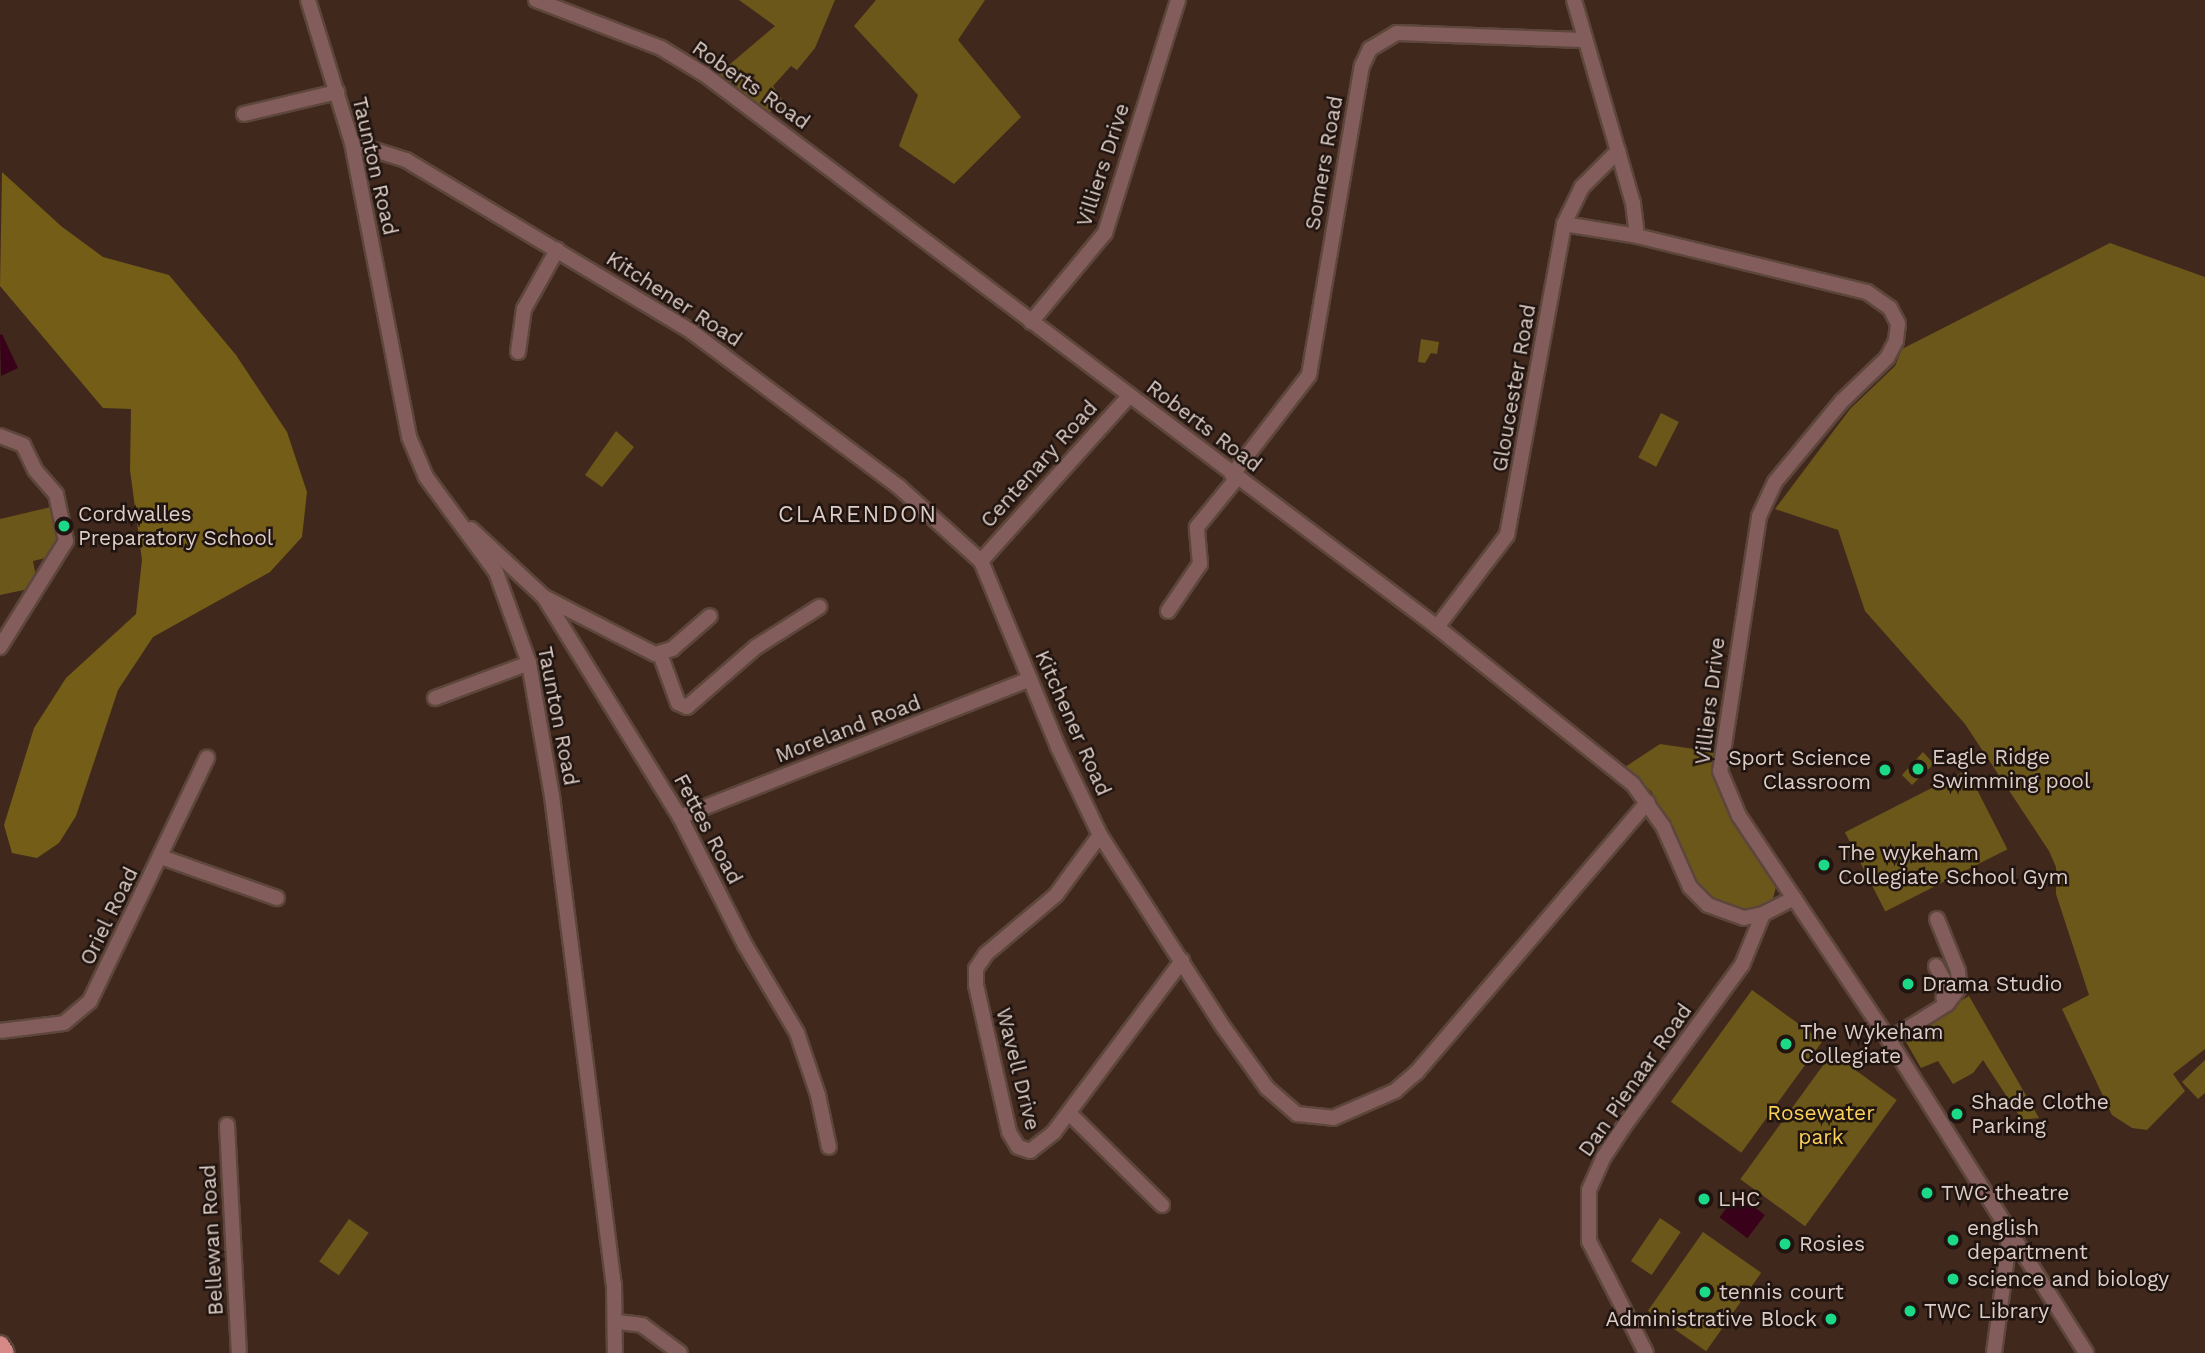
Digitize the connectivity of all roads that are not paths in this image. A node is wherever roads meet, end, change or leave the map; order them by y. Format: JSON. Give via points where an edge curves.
{"nodes":[{"id":1,"x":308,"y":0,"type":"edge"},
{"id":2,"x":536,"y":0,"type":"edge"},
{"id":3,"x":1178,"y":0,"type":"edge"},
{"id":4,"x":1574,"y":0,"type":"edge"},
{"id":5,"x":1583,"y":40,"type":"junction"},
{"id":6,"x":337,"y":92,"type":"junction"},
{"id":7,"x":244,"y":114,"type":"dead end"},
{"id":8,"x":352,"y":143,"type":"junction"},
{"id":9,"x":1618,"y":151,"type":"junction"},
{"id":10,"x":1564,"y":224,"type":"junction"},
{"id":11,"x":1637,"y":236,"type":"junction"},
{"id":12,"x":556,"y":250,"type":"junction"},
{"id":13,"x":1031,"y":322,"type":"junction"},
{"id":14,"x":518,"y":352,"type":"dead end"},
{"id":15,"x":1129,"y":396,"type":"junction"},
{"id":16,"x":0,"y":436,"type":"edge"},
{"id":17,"x":1235,"y":476,"type":"junction"},
{"id":18,"x":461,"y":522,"type":"junction"},
{"id":19,"x":981,"y":561,"type":"junction"},
{"id":20,"x":496,"y":572,"type":"junction"},
{"id":21,"x":526,"y":576,"type":"junction"},
{"id":22,"x":544,"y":597,"type":"junction"},
{"id":23,"x":820,"y":607,"type":"dead end"},
{"id":24,"x":1168,"y":611,"type":"dead end"},
{"id":25,"x":710,"y":616,"type":"dead end"},
{"id":26,"x":1437,"y":627,"type":"junction"},
{"id":27,"x":0,"y":647,"type":"edge"},
{"id":28,"x":660,"y":654,"type":"junction"},
{"id":29,"x":529,"y":663,"type":"junction"},
{"id":30,"x":1030,"y":679,"type":"junction"},
{"id":31,"x":435,"y":698,"type":"dead end"},
{"id":32,"x":207,"y":758,"type":"dead end"},
{"id":33,"x":1648,"y":802,"type":"junction"},
{"id":34,"x":680,"y":817,"type":"junction"},
{"id":35,"x":1100,"y":835,"type":"junction"},
{"id":36,"x":161,"y":857,"type":"junction"},
{"id":37,"x":277,"y":898,"type":"dead end"},
{"id":38,"x":1794,"y":898,"type":"junction"},
{"id":39,"x":1763,"y":914,"type":"junction"},
{"id":40,"x":1937,"y":919,"type":"dead end"},
{"id":41,"x":1182,"y":961,"type":"junction"},
{"id":42,"x":1936,"y":966,"type":"dead end"},
{"id":43,"x":0,"y":1031,"type":"edge"},
{"id":44,"x":1886,"y":1037,"type":"junction"},
{"id":45,"x":1069,"y":1113,"type":"junction"},
{"id":46,"x":227,"y":1125,"type":"dead end"},
{"id":47,"x":829,"y":1147,"type":"dead end"},
{"id":48,"x":1162,"y":1205,"type":"dead end"},
{"id":49,"x":2010,"y":1233,"type":"junction"},
{"id":50,"x":615,"y":1297,"type":"junction"},
{"id":51,"x":618,"y":1322,"type":"junction"},
{"id":52,"x":648,"y":1330,"type":"junction"},
{"id":53,"x":0,"y":1345,"type":"edge"},
{"id":54,"x":5,"y":1353,"type":"edge"},
{"id":55,"x":239,"y":1353,"type":"edge"},
{"id":56,"x":615,"y":1353,"type":"edge"},
{"id":57,"x":662,"y":1353,"type":"edge"},
{"id":58,"x":680,"y":1353,"type":"edge"},
{"id":59,"x":1646,"y":1353,"type":"edge"},
{"id":60,"x":1994,"y":1353,"type":"edge"},
{"id":61,"x":2086,"y":1353,"type":"edge"}],
"edges":[{"from":1,"to":6,"type":"street","name":"Taunton Road"},
{"from":2,"to":13,"type":"street","name":"Roberts Road","via":[[661,48],[704,74]]},
{"from":3,"to":13,"type":"street","name":"Villiers Drive","via":[[1105,233]]},
{"from":4,"to":5,"type":"street"},
{"from":5,"to":9,"type":"street"},
{"from":5,"to":17,"type":"street","name":"Somers Road","via":[[1397,33],[1370,49],[1362,66],[1309,375]]},
{"from":6,"to":7,"type":"street"},
{"from":6,"to":8,"type":"street","name":"Taunton Road"},
{"from":8,"to":12,"type":"street","name":"Kitchener Road","via":[[406,160]]},
{"from":8,"to":18,"type":"street","name":"Taunton Road","via":[[409,437],[426,477]]},
{"from":9,"to":10,"type":"street","name":"Gloucester Road","via":[[1582,187]]},
{"from":9,"to":11,"type":"street"},
{"from":10,"to":11,"type":"street","name":"Villiers Drive"},
{"from":10,"to":26,"type":"street","name":"Gloucester Road","via":[[1507,535]]},
{"from":11,"to":38,"type":"street","name":"Villiers Drive","via":[[1867,292],[1890,308],[1898,324],[1887,358],[1842,401],[1775,482],[1755,529],[1720,771],[1729,798]]},
{"from":12,"to":14,"type":"street","via":[[524,309]]},
{"from":12,"to":19,"type":"street","name":"Kitchener Road","via":[[692,332],[899,487]]},
{"from":13,"to":15,"type":"street","name":"Roberts Road"},
{"from":15,"to":17,"type":"street","name":"Roberts Road"},
{"from":15,"to":19,"type":"street","name":"Centenary Road"},
{"from":16,"to":27,"type":"street","via":[[23,445],[55,494],[66,535],[60,557]]},
{"from":17,"to":24,"type":"street","name":"Somers Road","via":[[1196,527],[1200,564]]},
{"from":17,"to":26,"type":"street","name":"Roberts Road"},
{"from":18,"to":20,"type":"street","name":"Taunton Road"},
{"from":18,"to":21,"type":"street","name":"Fettes Road"},
{"from":19,"to":30,"type":"street","name":"Kitchener Road"},
{"from":20,"to":21,"type":"street"},
{"from":20,"to":29,"type":"street","name":"Taunton Road"},
{"from":21,"to":22,"type":"street","name":"Fettes Road"},
{"from":22,"to":28,"type":"street"},
{"from":22,"to":34,"type":"street","name":"Fettes Road"},
{"from":23,"to":28,"type":"street","via":[[749,653],[687,707],[678,704]]},
{"from":25,"to":28,"type":"street"},
{"from":26,"to":33,"type":"street","name":"Roberts Road","via":[[1612,764]]},
{"from":29,"to":31,"type":"street"},
{"from":29,"to":50,"type":"street","name":"Taunton Road","via":[[552,796]]},
{"from":30,"to":34,"type":"street","name":"Moreland Road"},
{"from":30,"to":35,"type":"street","name":"Kitchener Road"},
{"from":32,"to":36,"type":"street","name":"Oriel Road"},
{"from":33,"to":39,"type":"street","name":"Roberts Road","via":[[1698,897],[1719,912],[1744,918]]},
{"from":33,"to":41,"type":"street","name":"Kitchener Road","via":[[1417,1072],[1395,1091],[1333,1118],[1297,1114],[1267,1088]]},
{"from":34,"to":47,"type":"street","name":"Fettes Road","via":[[745,945],[797,1033]]},
{"from":35,"to":41,"type":"street","name":"Kitchener Road"},
{"from":35,"to":45,"type":"street","name":"Wavell Drive","via":[[1055,895],[986,954],[976,969],[1012,1141],[1023,1150],[1036,1149]]},
{"from":36,"to":37,"type":"street"},
{"from":36,"to":43,"type":"street","name":"Oriel Road","via":[[104,977],[77,1015],[50,1028]]},
{"from":38,"to":39,"type":"street","name":"Roberts Road"},
{"from":38,"to":44,"type":"street","name":"Villiers Drive"},
{"from":39,"to":59,"type":"street","name":"Dan Pienaar Road","via":[[1742,965],[1626,1122],[1589,1190],[1589,1241]]},
{"from":40,"to":44,"type":"street","via":[[1958,971],[1959,988],[1947,1003]]},
{"from":41,"to":45,"type":"street","name":"Wavell Drive"},
{"from":42,"to":44,"type":"street","via":[[1951,993]]},
{"from":44,"to":49,"type":"street","name":"Villiers Drive"},
{"from":45,"to":48,"type":"street"},
{"from":46,"to":55,"type":"street","name":"Bellewan Road"},
{"from":49,"to":60,"type":"street"},
{"from":49,"to":61,"type":"street","name":"Villiers Drive"},
{"from":50,"to":51,"type":"street","name":"Taunton Road"},
{"from":50,"to":52,"type":"street"},
{"from":51,"to":52,"type":"street"},
{"from":51,"to":56,"type":"street","name":"Taunton Road"},
{"from":52,"to":57,"type":"street"},
{"from":52,"to":58,"type":"street"},
{"from":53,"to":54,"type":"main road"}]}
